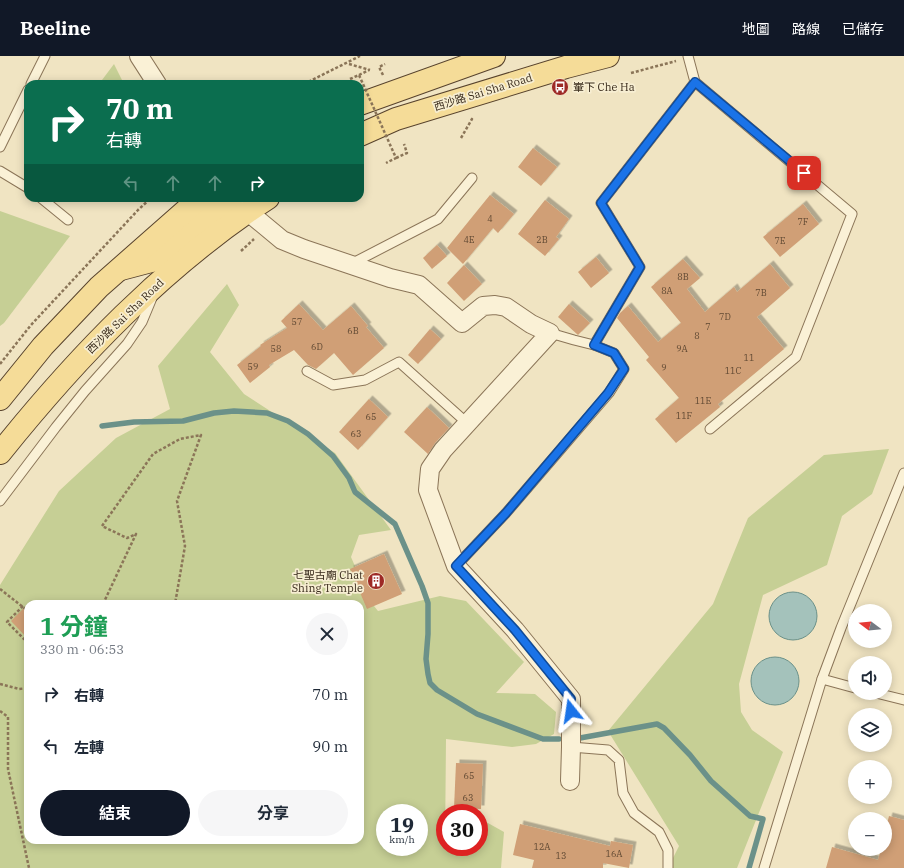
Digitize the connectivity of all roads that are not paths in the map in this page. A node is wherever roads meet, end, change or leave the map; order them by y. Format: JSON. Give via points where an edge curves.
{"nodes":[{"id":1,"x":45,"y":56,"type":"edge"},
{"id":2,"x":139,"y":56,"type":"edge"},
{"id":3,"x":494,"y":56,"type":"edge"},
{"id":4,"x":608,"y":56,"type":"edge"},
{"id":5,"x":688,"y":58,"type":"edge"},
{"id":6,"x":33,"y":80,"type":"edge"},
{"id":7,"x":154,"y":80,"type":"edge"},
{"id":8,"x":695,"y":82,"type":"junction"},
{"id":9,"x":24,"y":98,"type":"edge"},
{"id":10,"x":364,"y":103,"type":"edge"},
{"id":11,"x":364,"y":133,"type":"edge"},
{"id":12,"x":0,"y":147,"type":"edge"},
{"id":13,"x":0,"y":171,"type":"edge"},
{"id":14,"x":472,"y":178,"type":"dead end"},
{"id":15,"x":24,"y":186,"type":"edge"},
{"id":16,"x":46,"y":202,"type":"edge"},
{"id":17,"x":195,"y":202,"type":"edge"},
{"id":18,"x":239,"y":202,"type":"edge"},
{"id":19,"x":68,"y":220,"type":"dead end"},
{"id":20,"x":349,"y":264,"type":"junction"},
{"id":21,"x":118,"y":270,"type":"junction"},
{"id":22,"x":158,"y":284,"type":"junction"},
{"id":23,"x":550,"y":333,"type":"junction"},
{"id":24,"x":594,"y":345,"type":"junction"},
{"id":25,"x":307,"y":371,"type":"dead end"},
{"id":26,"x":0,"y":399,"type":"edge"},
{"id":27,"x":467,"y":423,"type":"junction"},
{"id":28,"x":710,"y":429,"type":"dead end"},
{"id":29,"x":0,"y":454,"type":"edge"},
{"id":30,"x":904,"y":473,"type":"edge"},
{"id":31,"x":0,"y":501,"type":"edge"},
{"id":32,"x":456,"y":566,"type":"junction"},
{"id":33,"x":822,"y":679,"type":"junction"},
{"id":34,"x":848,"y":686,"type":"edge"},
{"id":35,"x":892,"y":697,"type":"edge"},
{"id":36,"x":904,"y":700,"type":"edge"},
{"id":37,"x":572,"y":747,"type":"junction"},
{"id":38,"x":570,"y":780,"type":"dead end"},
{"id":39,"x":668,"y":868,"type":"edge"},
{"id":40,"x":764,"y":868,"type":"edge"}],
"edges":[{"from":1,"to":6,"type":"lane"},
{"from":2,"to":7,"type":"street"},
{"from":3,"to":10,"type":"main road"},
{"from":4,"to":11,"type":"main road","name":"西沙路 Sai Sha Road","via":[[396,119]]},
{"from":5,"to":8,"type":"lane"},
{"from":8,"to":24,"type":"lane","via":[[601,203],[640,267]]},
{"from":8,"to":28,"type":"lane","via":[[852,214],[796,357]]},
{"from":9,"to":12,"type":"lane"},
{"from":13,"to":15,"type":"lane"},
{"from":14,"to":20,"type":"lane","via":[[438,219]]},
{"from":16,"to":19,"type":"lane"},
{"from":17,"to":21,"type":"main road"},
{"from":18,"to":20,"type":"street","via":[[282,240]]},
{"from":18,"to":21,"type":"main road","via":[[155,260]]},
{"from":18,"to":22,"type":"main road","name":"西沙路 Sai Sha Road","via":[[204,244]]},
{"from":20,"to":23,"type":"street","via":[[419,285],[462,323],[483,306],[495,304],[506,307]]},
{"from":21,"to":26,"type":"main road","via":[[71,315]]},
{"from":22,"to":29,"type":"main road","name":"西沙路 Sai Sha Road","via":[[110,328],[73,367]]},
{"from":22,"to":31,"type":"lane","via":[[142,322],[127,344],[85,391]]},
{"from":23,"to":24,"type":"lane"},
{"from":23,"to":27,"type":"street"},
{"from":24,"to":32,"type":"lane","via":[[614,353],[624,369],[608,393],[506,513]]},
{"from":25,"to":27,"type":"lane","via":[[333,385],[366,380],[398,362]]},
{"from":27,"to":32,"type":"street","via":[[430,469],[428,490]]},
{"from":30,"to":33,"type":"lane","via":[[840,628]]},
{"from":32,"to":37,"type":"street","via":[[515,630],[571,699]]},
{"from":33,"to":34,"type":"lane"},
{"from":33,"to":40,"type":"lane"},
{"from":35,"to":36,"type":"lane"},
{"from":37,"to":38,"type":"street"},
{"from":37,"to":39,"type":"lane","via":[[608,750],[619,760],[623,793],[634,813],[659,832],[668,850]]}]}
